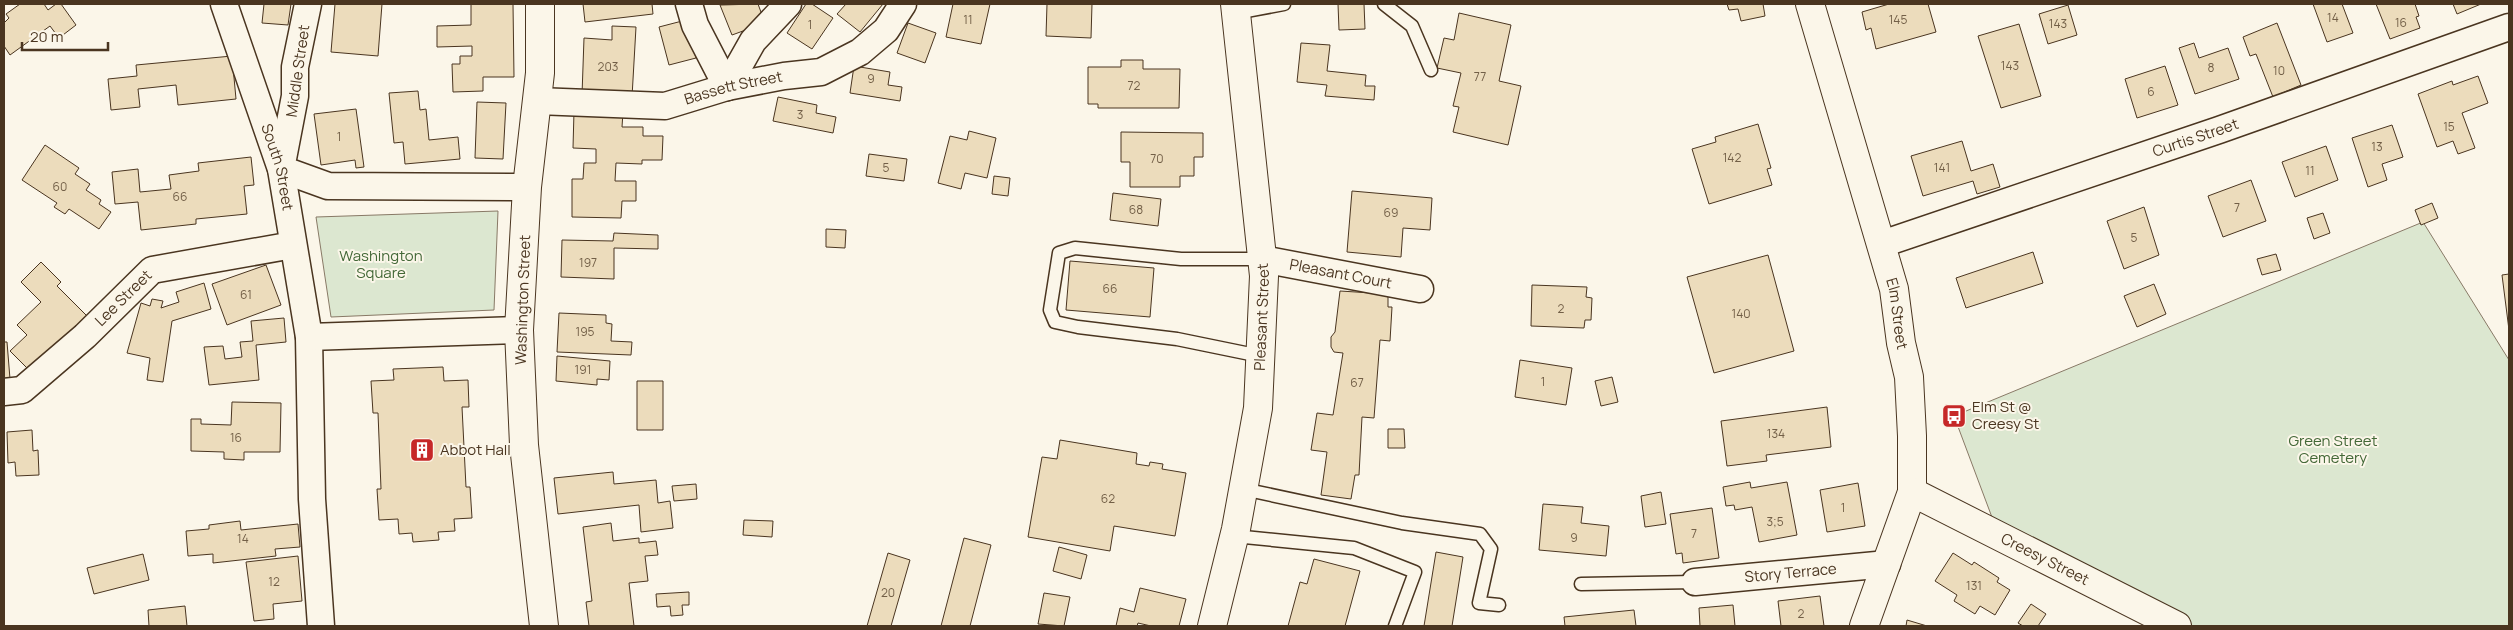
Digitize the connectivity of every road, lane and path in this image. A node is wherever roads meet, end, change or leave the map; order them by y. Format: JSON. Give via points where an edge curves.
{"nodes":[{"id":1,"x":224,"y":4,"type":"edge"},
{"id":2,"x":308,"y":4,"type":"edge"},
{"id":3,"x":540,"y":4,"type":"edge"},
{"id":4,"x":689,"y":4,"type":"edge"},
{"id":5,"x":788,"y":4,"type":"edge"},
{"id":6,"x":903,"y":4,"type":"edge"},
{"id":7,"x":1284,"y":4,"type":"edge"},
{"id":8,"x":1384,"y":4,"type":"edge"},
{"id":9,"x":1810,"y":4,"type":"edge"},
{"id":10,"x":1236,"y":8,"type":"edge"},
{"id":11,"x":2509,"y":27,"type":"edge"},
{"id":12,"x":1431,"y":70,"type":"dead end"},
{"id":13,"x":727,"y":87,"type":"junction"},
{"id":14,"x":537,"y":101,"type":"junction"},
{"id":15,"x":281,"y":168,"type":"junction"},
{"id":16,"x":527,"y":187,"type":"junction"},
{"id":17,"x":1882,"y":244,"type":"junction"},
{"id":18,"x":293,"y":245,"type":"junction"},
{"id":19,"x":1262,"y":259,"type":"junction"},
{"id":20,"x":1420,"y":289,"type":"dead end"},
{"id":21,"x":519,"y":330,"type":"junction"},
{"id":22,"x":309,"y":337,"type":"junction"},
{"id":23,"x":1260,"y":356,"type":"junction"},
{"id":24,"x":4,"y":392,"type":"edge"},
{"id":25,"x":1243,"y":489,"type":"junction"},
{"id":26,"x":1912,"y":492,"type":"junction"},
{"id":27,"x":1234,"y":536,"type":"junction"},
{"id":28,"x":1887,"y":564,"type":"junction"},
{"id":29,"x":1695,"y":582,"type":"joint"},
{"id":30,"x":1581,"y":584,"type":"dead end"},
{"id":31,"x":1499,"y":605,"type":"dead end"},
{"id":32,"x":321,"y":626,"type":"edge"},
{"id":33,"x":544,"y":626,"type":"edge"},
{"id":34,"x":1212,"y":626,"type":"edge"},
{"id":35,"x":1395,"y":626,"type":"edge"},
{"id":36,"x":1864,"y":626,"type":"edge"},
{"id":37,"x":2177,"y":626,"type":"edge"}],
"edges":[{"from":1,"to":15,"type":"street","name":"South Street"},
{"from":2,"to":15,"type":"street","name":"Middle Street","via":[[295,67],[295,96]]},
{"from":3,"to":14,"type":"main road","name":"Washington Street"},
{"from":4,"to":13,"type":"street","via":[[695,25]]},
{"from":5,"to":13,"type":"street","via":[[753,42]]},
{"from":6,"to":13,"type":"street","name":"Bassett Street","via":[[886,30],[860,52],[821,72]]},
{"from":7,"to":10,"type":"lane"},
{"from":8,"to":12,"type":"lane","via":[[1412,26]]},
{"from":9,"to":17,"type":"main road","name":"Elm Street"},
{"from":10,"to":19,"type":"main road","name":"Pleasant Street"},
{"from":11,"to":17,"type":"street","name":"Curtis Street","via":[[2220,130]]},
{"from":13,"to":14,"type":"street","name":"Bassett Street","via":[[665,106]]},
{"from":14,"to":16,"type":"main road","name":"Washington Street"},
{"from":15,"to":16,"type":"street","via":[[328,186]]},
{"from":15,"to":18,"type":"street","name":"South Street"},
{"from":16,"to":21,"type":"main road","name":"Washington Street"},
{"from":17,"to":26,"type":"main road","name":"Elm Street","via":[[1894,289],[1908,376]]},
{"from":18,"to":22,"type":"street","name":"South Street"},
{"from":18,"to":24,"type":"street","name":"Lee Street","via":[[152,270],[85,336],[22,390]]},
{"from":19,"to":20,"type":"street","name":"Pleasant Court"},
{"from":19,"to":23,"type":"main road","name":"Pleasant Street"},
{"from":19,"to":23,"type":"lane","via":[[1181,259],[1075,248],[1059,253],[1050,310],[1055,322],[1177,339]]},
{"from":21,"to":22,"type":"street"},
{"from":21,"to":33,"type":"main road","name":"Washington Street","via":[[524,445]]},
{"from":22,"to":32,"type":"street","via":[[312,499]]},
{"from":23,"to":25,"type":"main road","name":"Pleasant Street","via":[[1258,408]]},
{"from":25,"to":27,"type":"main road","name":"Pleasant Street"},
{"from":25,"to":31,"type":"lane","via":[[1402,523],[1480,534],[1491,549],[1479,603]]},
{"from":26,"to":28,"type":"main road","name":"Elm Street"},
{"from":26,"to":37,"type":"main road","name":"Creesy Street"},
{"from":27,"to":34,"type":"main road","name":"Pleasant Street"},
{"from":27,"to":35,"type":"lane","via":[[1354,548],[1415,572]]},
{"from":28,"to":29,"type":"street","name":"Story Terrace"},
{"from":28,"to":36,"type":"main road","name":"Elm Street"},
{"from":29,"to":30,"type":"lane"}]}
